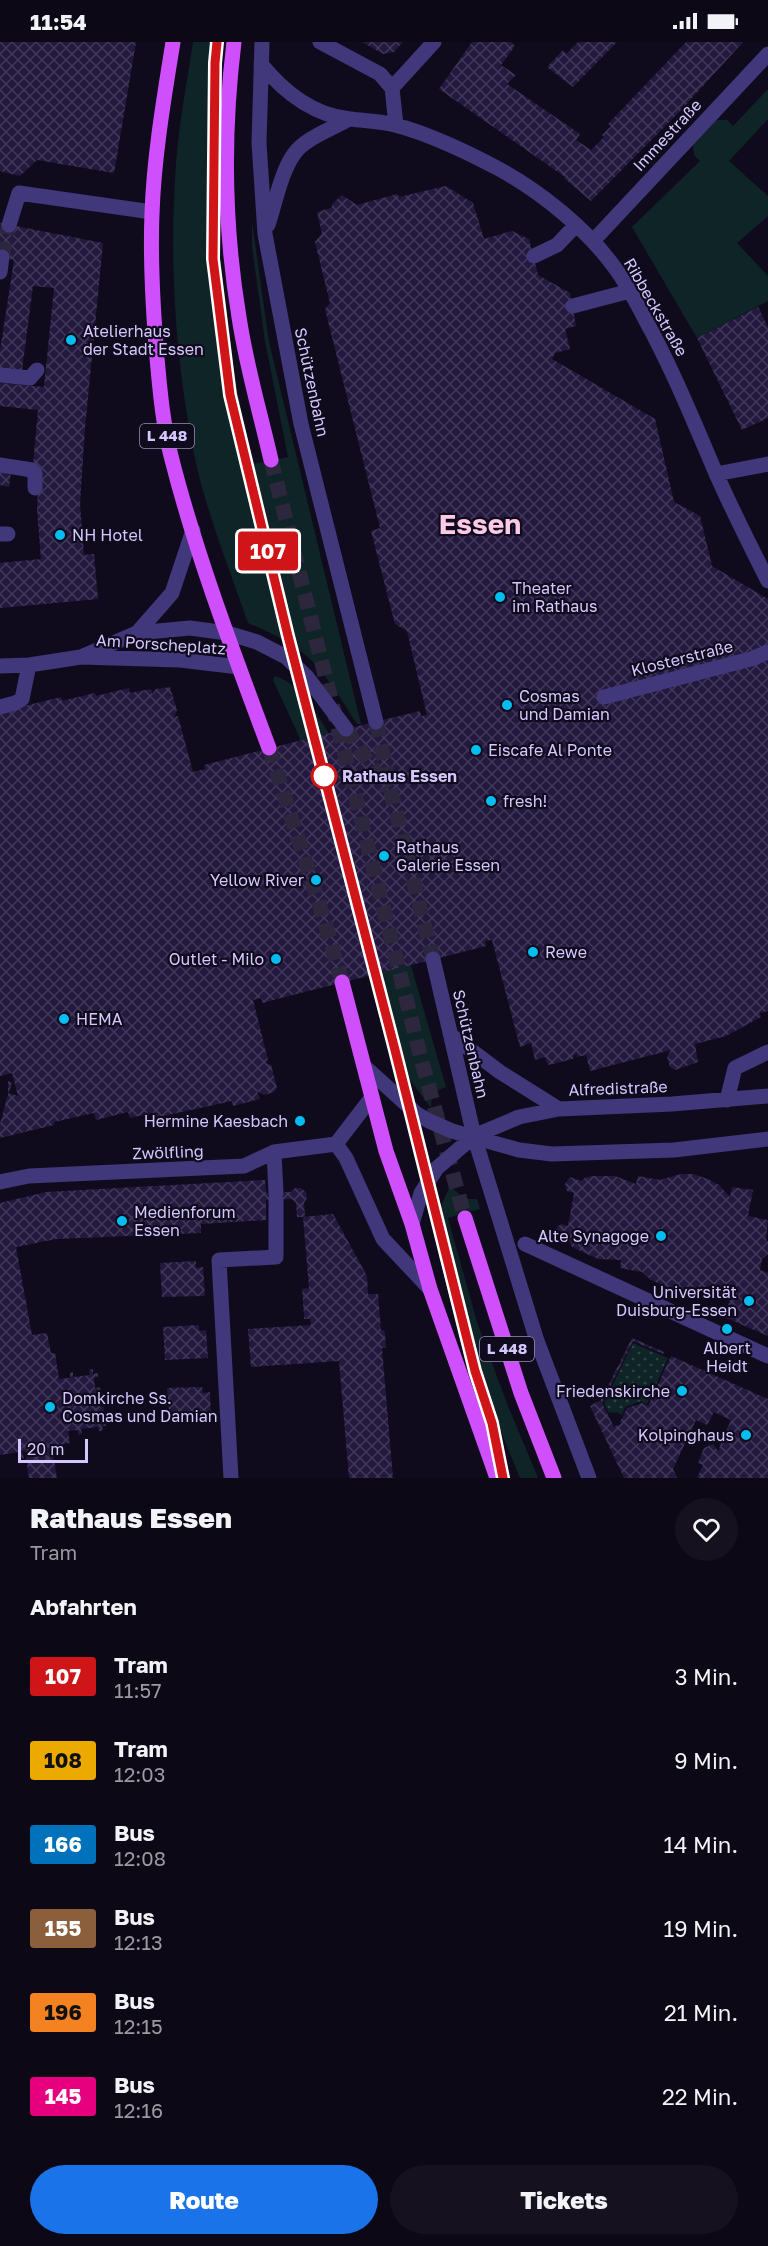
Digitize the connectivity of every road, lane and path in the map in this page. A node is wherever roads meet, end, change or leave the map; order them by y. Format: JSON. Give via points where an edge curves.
{"nodes":[{"id":1,"x":173,"y":42,"type":"edge"},
{"id":2,"x":234,"y":42,"type":"edge"},
{"id":3,"x":262,"y":42,"type":"edge"},
{"id":4,"x":320,"y":42,"type":"edge"},
{"id":5,"x":434,"y":42,"type":"edge"},
{"id":6,"x":768,"y":54,"type":"edge"},
{"id":7,"x":261,"y":64,"type":"junction"},
{"id":8,"x":392,"y":88,"type":"junction"},
{"id":9,"x":349,"y":119,"type":"junction"},
{"id":10,"x":396,"y":125,"type":"junction"},
{"id":11,"x":152,"y":212,"type":"junction"},
{"id":12,"x":9,"y":225,"type":"tunnel mouth"},
{"id":13,"x":576,"y":225,"type":"junction"},
{"id":14,"x":265,"y":234,"type":"junction"},
{"id":15,"x":593,"y":241,"type":"junction"},
{"id":16,"x":534,"y":256,"type":"dead end"},
{"id":17,"x":630,"y":291,"type":"junction"},
{"id":18,"x":573,"y":306,"type":"dead end"},
{"id":19,"x":38,"y":370,"type":"dead end"},
{"id":20,"x":0,"y":375,"type":"edge"},
{"id":21,"x":271,"y":460,"type":"tunnel mouth"},
{"id":22,"x":768,"y":464,"type":"edge"},
{"id":23,"x":0,"y":465,"type":"edge"},
{"id":24,"x":716,"y":474,"type":"junction"},
{"id":25,"x":34,"y":488,"type":"dead end"},
{"id":26,"x":193,"y":530,"type":"junction"},
{"id":27,"x":768,"y":581,"type":"edge"},
{"id":28,"x":137,"y":633,"type":"junction"},
{"id":29,"x":227,"y":633,"type":"junction"},
{"id":30,"x":768,"y":652,"type":"edge"},
{"id":31,"x":81,"y":657,"type":"junction"},
{"id":32,"x":29,"y":665,"type":"junction"},
{"id":33,"x":0,"y":666,"type":"edge"},
{"id":34,"x":239,"y":667,"type":"junction"},
{"id":35,"x":604,"y":697,"type":"dead end"},
{"id":36,"x":0,"y":707,"type":"edge"},
{"id":37,"x":376,"y":722,"type":"tunnel mouth"},
{"id":38,"x":346,"y":729,"type":"tunnel mouth"},
{"id":39,"x":269,"y":748,"type":"tunnel mouth"},
{"id":40,"x":433,"y":959,"type":"tunnel mouth"},
{"id":41,"x":342,"y":982,"type":"tunnel mouth"},
{"id":42,"x":452,"y":1036,"type":"junction"},
{"id":43,"x":768,"y":1052,"type":"edge"},
{"id":44,"x":364,"y":1066,"type":"junction"},
{"id":45,"x":768,"y":1096,"type":"edge"},
{"id":46,"x":372,"y":1097,"type":"junction"},
{"id":47,"x":727,"y":1100,"type":"junction"},
{"id":48,"x":559,"y":1109,"type":"junction"},
{"id":49,"x":474,"y":1137,"type":"junction"},
{"id":50,"x":768,"y":1139,"type":"edge"},
{"id":51,"x":336,"y":1144,"type":"junction"},
{"id":52,"x":274,"y":1152,"type":"junction"},
{"id":53,"x":0,"y":1182,"type":"edge"},
{"id":54,"x":465,"y":1218,"type":"tunnel mouth"},
{"id":55,"x":412,"y":1224,"type":"junction"},
{"id":56,"x":525,"y":1244,"type":"dead end"},
{"id":57,"x":430,"y":1289,"type":"junction"},
{"id":58,"x":768,"y":1356,"type":"edge"},
{"id":59,"x":231,"y":1478,"type":"edge"},
{"id":60,"x":497,"y":1478,"type":"edge"},
{"id":61,"x":554,"y":1478,"type":"edge"},
{"id":62,"x":589,"y":1478,"type":"edge"}],
"edges":[{"from":1,"to":11,"type":"main road","number":"L 448"},
{"from":2,"to":21,"type":"main road","via":[[228,138],[229,235],[239,318]]},
{"from":3,"to":7,"type":"street","name":"Schützenbahn"},
{"from":4,"to":8,"type":"street","via":[[380,74]]},
{"from":5,"to":8,"type":"street"},
{"from":6,"to":15,"type":"street","name":"Immestraße"},
{"from":7,"to":9,"type":"street","name":"Ribbeckstraße","via":[[295,99],[315,110]]},
{"from":7,"to":14,"type":"street","name":"Schützenbahn","via":[[259,143]]},
{"from":8,"to":10,"type":"street"},
{"from":9,"to":10,"type":"street","name":"Ribbeckstraße"},
{"from":9,"to":14,"type":"street","via":[[294,153]]},
{"from":10,"to":13,"type":"street","name":"Ribbeckstraße","via":[[500,170]]},
{"from":11,"to":12,"type":"street","via":[[19,193]]},
{"from":11,"to":26,"type":"main road","number":"L 448","via":[[160,389],[171,456]]},
{"from":13,"to":15,"type":"street","name":"Ribbeckstraße"},
{"from":13,"to":16,"type":"street","via":[[557,245]]},
{"from":14,"to":37,"type":"street","name":"Schützenbahn","via":[[301,424]]},
{"from":15,"to":17,"type":"street","name":"Ribbeckstraße"},
{"from":17,"to":18,"type":"street"},
{"from":17,"to":24,"type":"street","name":"Ribbeckstraße","via":[[666,358]]},
{"from":19,"to":20,"type":"street","via":[[30,378]]},
{"from":22,"to":24,"type":"street"},
{"from":23,"to":25,"type":"street","via":[[32,470]]},
{"from":24,"to":27,"type":"street","name":"Ribbeckstraße"},
{"from":26,"to":28,"type":"street","via":[[172,593]]},
{"from":26,"to":29,"type":"main road","number":"L 448"},
{"from":28,"to":29,"type":"street","name":"Am Porscheplatz","via":[[190,628]]},
{"from":28,"to":31,"type":"street","name":"Am Porscheplatz"},
{"from":29,"to":34,"type":"main road","number":"L 448"},
{"from":29,"to":38,"type":"street","via":[[286,657],[307,677]]},
{"from":30,"to":35,"type":"street","name":"Klosterstraße"},
{"from":31,"to":32,"type":"street","name":"Am Porscheplatz"},
{"from":31,"to":34,"type":"street","name":"Am Porscheplatz","via":[[180,660]]},
{"from":32,"to":33,"type":"street","name":"Am Porscheplatz"},
{"from":32,"to":36,"type":"street","via":[[22,699]]},
{"from":34,"to":39,"type":"main road","number":"L 448"},
{"from":40,"to":42,"type":"street","name":"Schützenbahn"},
{"from":41,"to":44,"type":"main road","number":"L 448"},
{"from":42,"to":48,"type":"street"},
{"from":42,"to":49,"type":"street","name":"Schützenbahn"},
{"from":43,"to":47,"type":"street","via":[[735,1068]]},
{"from":44,"to":46,"type":"main road","number":"L 448"},
{"from":44,"to":49,"type":"street","via":[[417,1114]]},
{"from":45,"to":47,"type":"street","name":"Alfredistraße"},
{"from":46,"to":51,"type":"street"},
{"from":46,"to":55,"type":"main road","number":"L 448"},
{"from":47,"to":48,"type":"street","name":"Alfredistraße"},
{"from":48,"to":49,"type":"street","name":"Alfredistraße","via":[[519,1117]]},
{"from":49,"to":50,"type":"street","via":[[519,1150],[552,1154],[674,1150]]},
{"from":49,"to":55,"type":"street","name":"Alfredistraße","via":[[437,1168],[421,1194]]},
{"from":49,"to":62,"type":"street","name":"Schützenbahn","via":[[537,1341]]},
{"from":51,"to":52,"type":"street","name":"Zwölfling"},
{"from":51,"to":57,"type":"street","via":[[352,1169],[383,1239]]},
{"from":52,"to":53,"type":"street","name":"Zwölfling","via":[[244,1166],[28,1176]]},
{"from":52,"to":59,"type":"street","via":[[276,1257],[219,1260]]},
{"from":54,"to":61,"type":"main road","number":"L 448","via":[[521,1393]]},
{"from":55,"to":57,"type":"main road","number":"L 448"},
{"from":56,"to":58,"type":"street"},
{"from":57,"to":60,"type":"main road","number":"L 448"}]}
